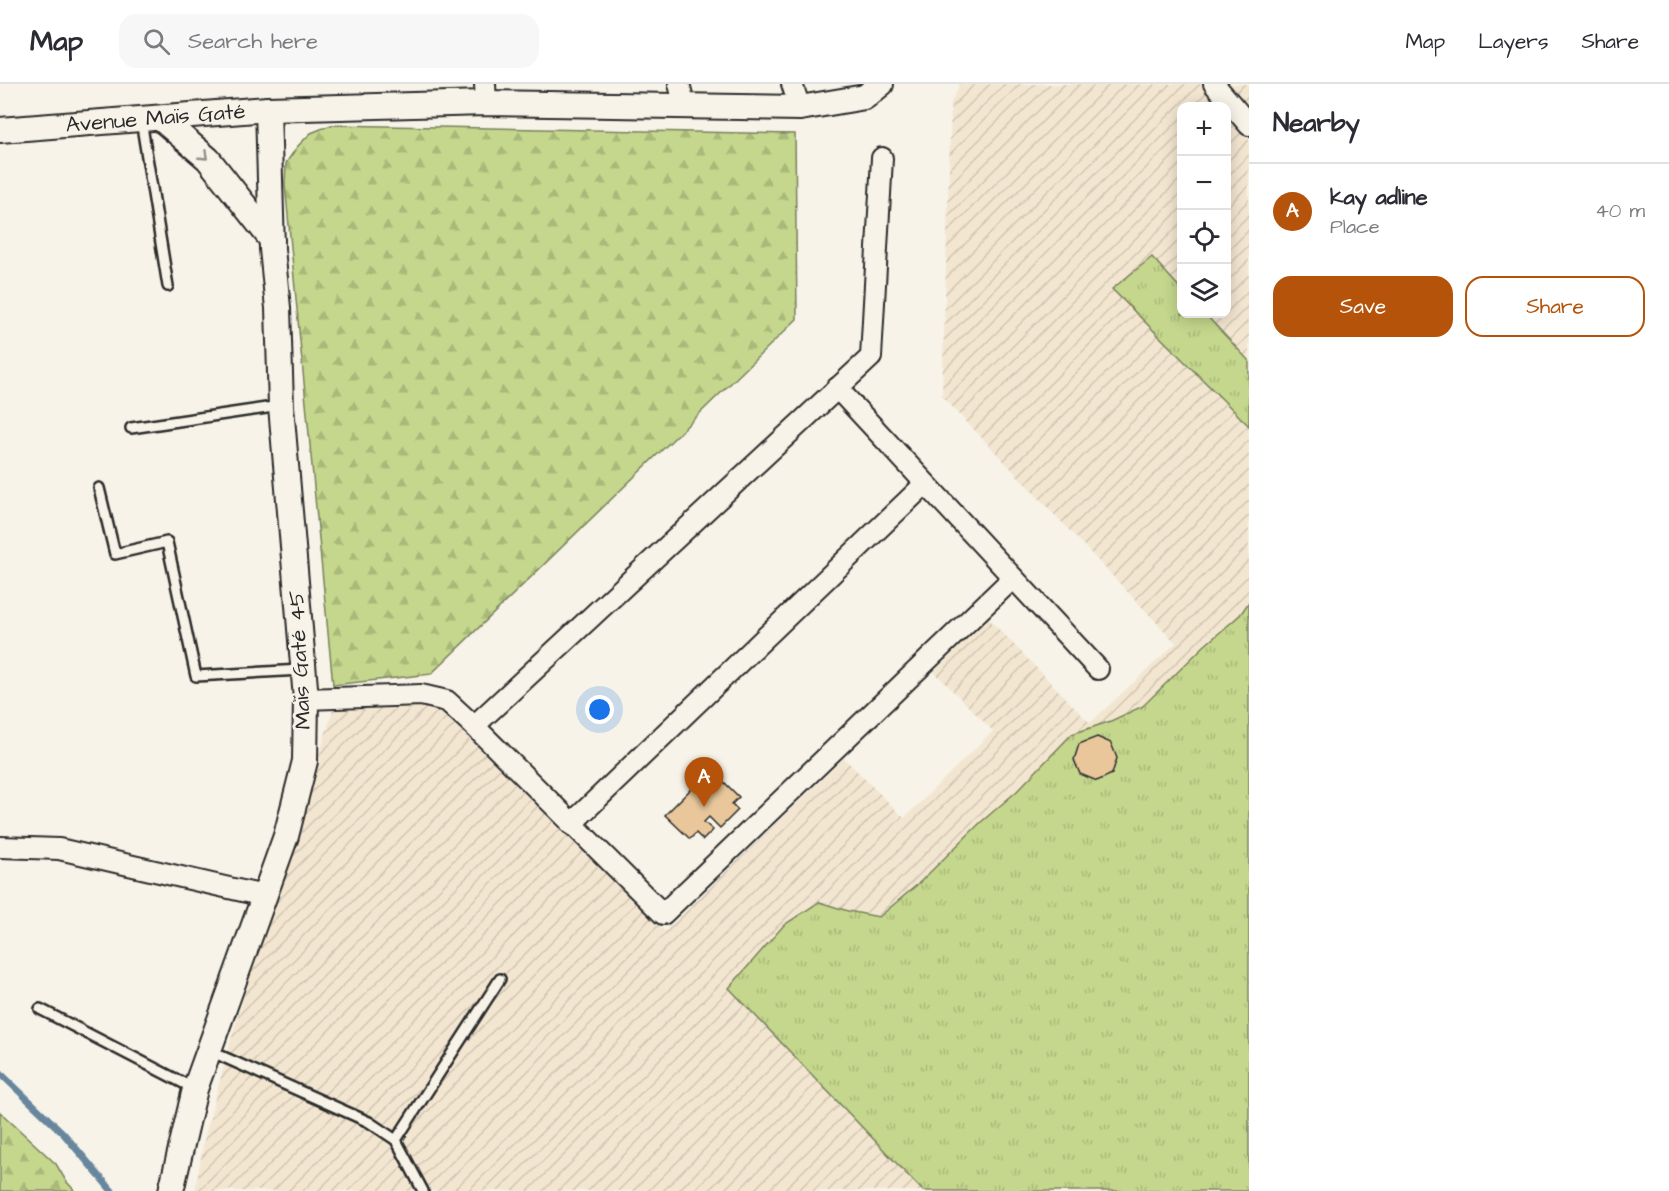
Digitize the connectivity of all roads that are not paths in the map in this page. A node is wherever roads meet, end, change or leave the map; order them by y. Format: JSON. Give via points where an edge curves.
{"nodes":[{"id":1,"x":792,"y":84,"type":"edge"},
{"id":2,"x":881,"y":84,"type":"edge"},
{"id":3,"x":1214,"y":84,"type":"edge"},
{"id":4,"x":485,"y":94,"type":"edge"},
{"id":5,"x":682,"y":95,"type":"edge"},
{"id":6,"x":800,"y":108,"type":"junction"},
{"id":7,"x":268,"y":109,"type":"junction"},
{"id":8,"x":150,"y":118,"type":"junction"},
{"id":9,"x":1249,"y":125,"type":"edge"},
{"id":10,"x":0,"y":130,"type":"edge"},
{"id":11,"x":882,"y":158,"type":"dead end"},
{"id":12,"x":272,"y":240,"type":"junction"},
{"id":13,"x":168,"y":286,"type":"dead end"},
{"id":14,"x":837,"y":388,"type":"junction"},
{"id":15,"x":281,"y":406,"type":"junction"},
{"id":16,"x":131,"y":428,"type":"dead end"},
{"id":17,"x":925,"y":484,"type":"junction"},
{"id":18,"x":99,"y":488,"type":"dead end"},
{"id":19,"x":1013,"y":578,"type":"junction"},
{"id":20,"x":303,"y":669,"type":"junction"},
{"id":21,"x":1098,"y":669,"type":"dead end"},
{"id":22,"x":306,"y":699,"type":"junction"},
{"id":23,"x":474,"y":726,"type":"junction"},
{"id":24,"x":571,"y":824,"type":"junction"},
{"id":25,"x":0,"y":847,"type":"edge"},
{"id":26,"x":264,"y":896,"type":"junction"},
{"id":27,"x":500,"y":980,"type":"dead end"},
{"id":28,"x":40,"y":1010,"type":"dead end"},
{"id":29,"x":210,"y":1051,"type":"junction"},
{"id":30,"x":195,"y":1089,"type":"junction"},
{"id":31,"x":396,"y":1140,"type":"junction"},
{"id":32,"x":171,"y":1191,"type":"edge"},
{"id":33,"x":423,"y":1191,"type":"edge"}],
"edges":[{"from":1,"to":6,"type":"street"},
{"from":2,"to":6,"type":"street","name":"Avenue Maïs Gaté","via":[[866,97]]},
{"from":3,"to":9,"type":"street"},
{"from":4,"to":5,"type":"street","name":"Avenue Maïs Gaté"},
{"from":4,"to":7,"type":"street","name":"Avenue Maïs Gaté"},
{"from":5,"to":6,"type":"street","name":"Avenue Maïs Gaté"},
{"from":7,"to":8,"type":"street","name":"Avenue Maïs Gaté"},
{"from":7,"to":12,"type":"street","name":"Maïs Gaté 45"},
{"from":8,"to":10,"type":"street","name":"Avenue Maïs Gaté"},
{"from":8,"to":12,"type":"street","one_way":true,"via":[[208,159]]},
{"from":8,"to":13,"type":"lane"},
{"from":11,"to":14,"type":"street","via":[[871,357]]},
{"from":12,"to":15,"type":"street","name":"Maïs Gaté 45"},
{"from":14,"to":17,"type":"street"},
{"from":14,"to":23,"type":"street"},
{"from":15,"to":16,"type":"lane"},
{"from":15,"to":20,"type":"street","name":"Maïs Gaté 45"},
{"from":17,"to":19,"type":"street"},
{"from":17,"to":24,"type":"street"},
{"from":18,"to":20,"type":"lane","via":[[115,554],[167,542],[196,676]]},
{"from":19,"to":21,"type":"street"},
{"from":19,"to":24,"type":"street","via":[[663,914]]},
{"from":20,"to":22,"type":"street","name":"Maïs Gaté 45"},
{"from":22,"to":23,"type":"street","via":[[421,694],[447,701]]},
{"from":22,"to":26,"type":"street","name":"Maïs Gaté 45","via":[[305,761],[286,836]]},
{"from":23,"to":24,"type":"street"},
{"from":25,"to":26,"type":"street","via":[[59,849]]},
{"from":26,"to":29,"type":"street","name":"Maïs Gaté 45"},
{"from":27,"to":31,"type":"lane"},
{"from":28,"to":30,"type":"lane"},
{"from":29,"to":30,"type":"street","name":"Maïs Gaté 45"},
{"from":29,"to":31,"type":"lane","via":[[369,1122]]},
{"from":30,"to":32,"type":"street","name":"Maïs Gaté 45"},
{"from":31,"to":33,"type":"lane"}]}
